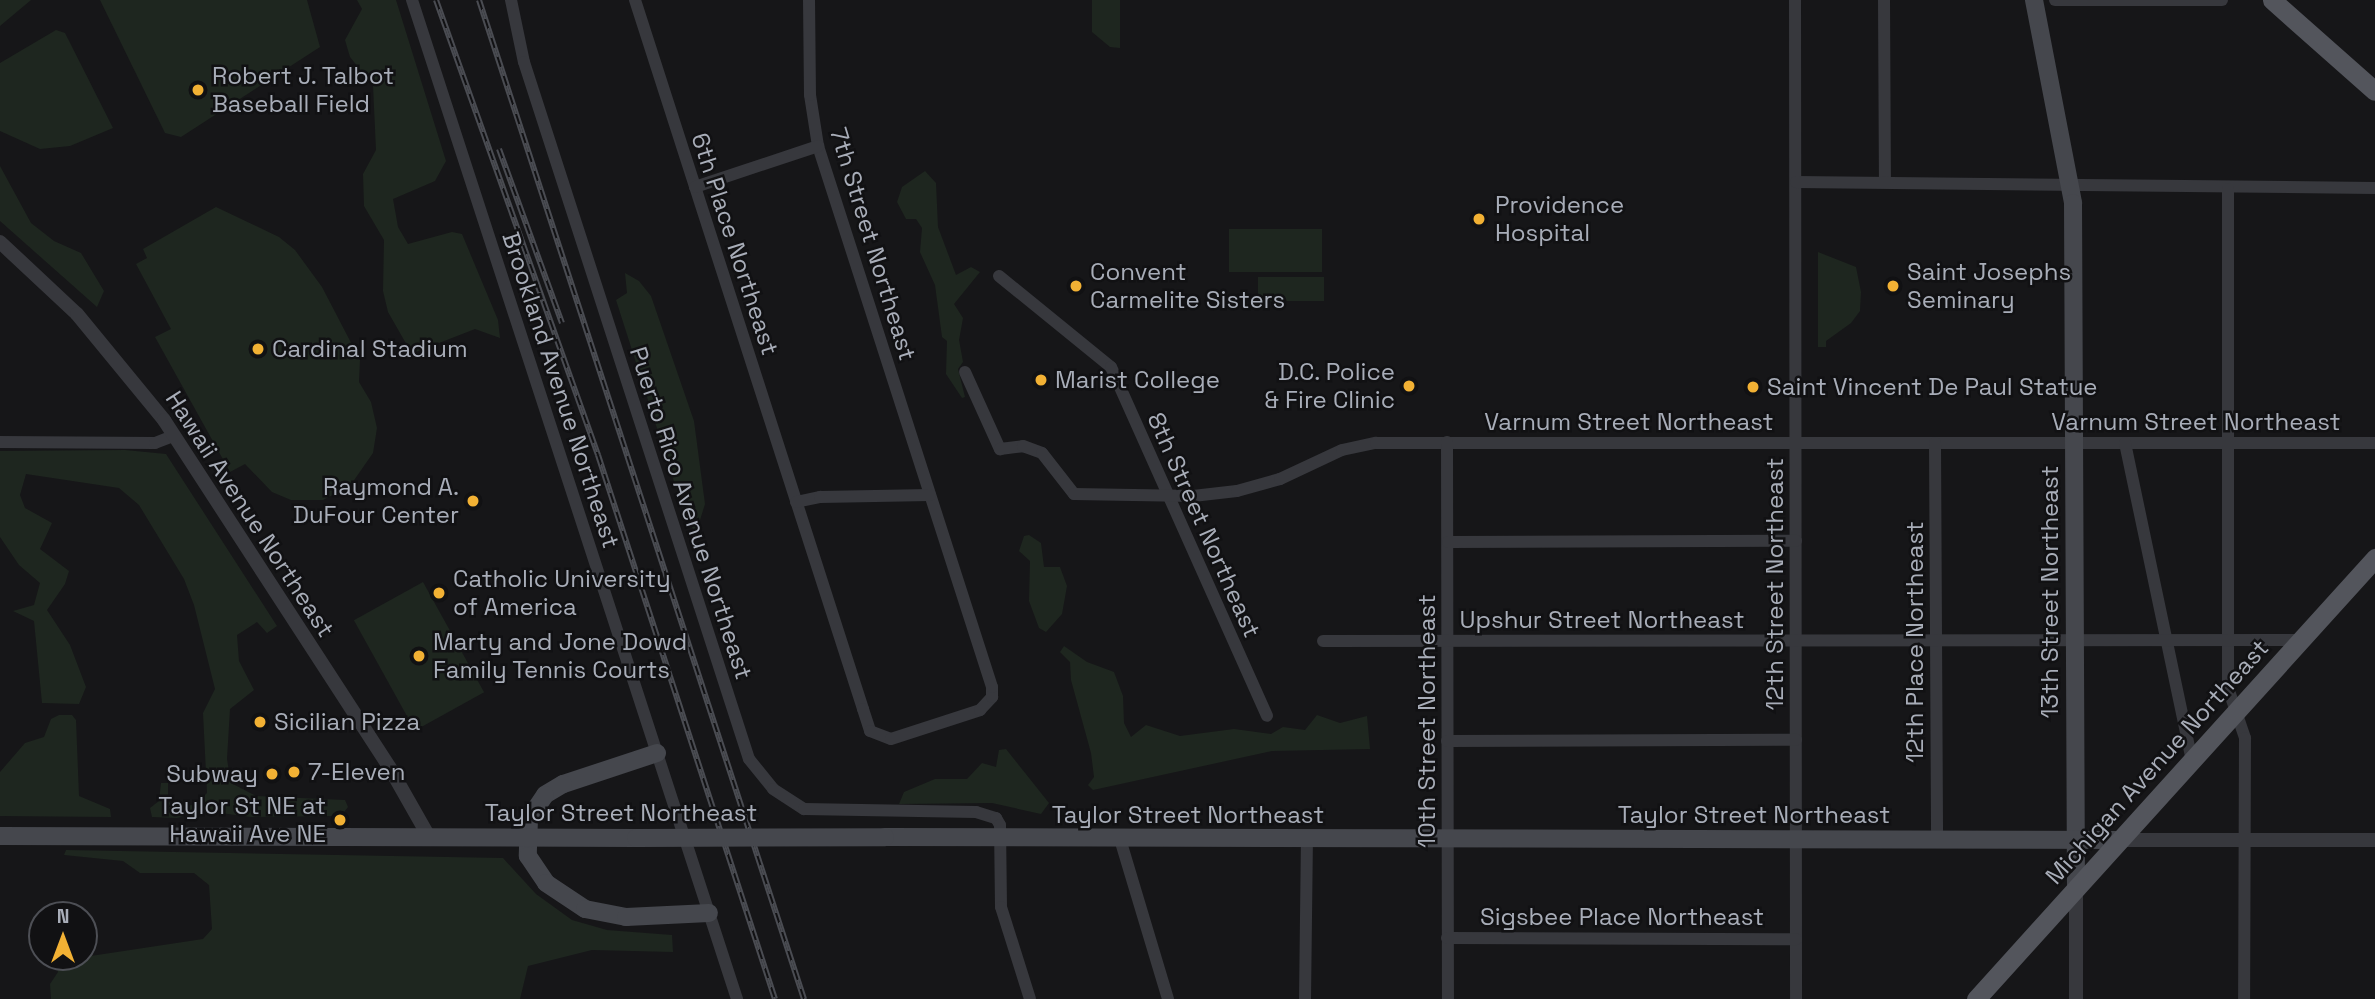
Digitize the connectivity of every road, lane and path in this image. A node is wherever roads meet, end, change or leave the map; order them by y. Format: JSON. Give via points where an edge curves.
{"nodes":[{"id":1,"x":412,"y":0,"type":"edge"},
{"id":2,"x":511,"y":0,"type":"edge"},
{"id":3,"x":635,"y":0,"type":"edge"},
{"id":4,"x":809,"y":0,"type":"edge"},
{"id":5,"x":1795,"y":0,"type":"edge"},
{"id":6,"x":1884,"y":0,"type":"edge"},
{"id":7,"x":2034,"y":0,"type":"edge"},
{"id":8,"x":2055,"y":0,"type":"edge"},
{"id":9,"x":2222,"y":0,"type":"edge"},
{"id":10,"x":2272,"y":0,"type":"edge"},
{"id":11,"x":2375,"y":91,"type":"edge"},
{"id":12,"x":818,"y":146,"type":"junction"},
{"id":13,"x":1885,"y":181,"type":"junction"},
{"id":14,"x":1796,"y":182,"type":"junction"},
{"id":15,"x":2071,"y":186,"type":"junction"},
{"id":16,"x":695,"y":187,"type":"junction"},
{"id":17,"x":2375,"y":188,"type":"edge"},
{"id":18,"x":2228,"y":189,"type":"junction"},
{"id":19,"x":0,"y":242,"type":"edge"},
{"id":20,"x":999,"y":276,"type":"dead end"},
{"id":21,"x":965,"y":372,"type":"dead end"},
{"id":22,"x":173,"y":436,"type":"junction"},
{"id":23,"x":0,"y":442,"type":"edge"},
{"id":24,"x":1447,"y":442,"type":"junction"},
{"id":25,"x":1796,"y":443,"type":"junction"},
{"id":26,"x":1935,"y":443,"type":"junction"},
{"id":27,"x":2074,"y":443,"type":"junction"},
{"id":28,"x":2125,"y":443,"type":"junction"},
{"id":29,"x":2229,"y":443,"type":"junction"},
{"id":30,"x":2375,"y":443,"type":"edge"},
{"id":31,"x":930,"y":495,"type":"junction"},
{"id":32,"x":1168,"y":495,"type":"junction"},
{"id":33,"x":796,"y":502,"type":"junction"},
{"id":34,"x":1796,"y":541,"type":"junction"},
{"id":35,"x":1448,"y":542,"type":"junction"},
{"id":36,"x":2375,"y":558,"type":"edge"},
{"id":37,"x":2301,"y":640,"type":"junction"},
{"id":38,"x":1324,"y":641,"type":"dead end"},
{"id":39,"x":1448,"y":641,"type":"junction"},
{"id":40,"x":1796,"y":641,"type":"junction"},
{"id":41,"x":1936,"y":641,"type":"junction"},
{"id":42,"x":2075,"y":641,"type":"junction"},
{"id":43,"x":2166,"y":641,"type":"junction"},
{"id":44,"x":2228,"y":641,"type":"junction"},
{"id":45,"x":2236,"y":712,"type":"junction"},
{"id":46,"x":1267,"y":716,"type":"dead end"},
{"id":47,"x":1796,"y":740,"type":"junction"},
{"id":48,"x":1447,"y":741,"type":"junction"},
{"id":49,"x":657,"y":753,"type":"junction"},
{"id":50,"x":2192,"y":761,"type":"junction"},
{"id":51,"x":0,"y":836,"type":"edge"},
{"id":52,"x":429,"y":836,"type":"junction"},
{"id":53,"x":526,"y":838,"type":"junction"},
{"id":54,"x":1000,"y":839,"type":"junction"},
{"id":55,"x":1120,"y":839,"type":"junction"},
{"id":56,"x":1307,"y":839,"type":"junction"},
{"id":57,"x":1448,"y":839,"type":"junction"},
{"id":58,"x":2375,"y":839,"type":"edge"},
{"id":59,"x":1796,"y":840,"type":"junction"},
{"id":60,"x":1937,"y":840,"type":"junction"},
{"id":61,"x":2075,"y":840,"type":"junction"},
{"id":62,"x":2120,"y":840,"type":"junction"},
{"id":63,"x":2245,"y":840,"type":"junction"},
{"id":64,"x":2076,"y":887,"type":"junction"},
{"id":65,"x":709,"y":913,"type":"junction"},
{"id":66,"x":1447,"y":938,"type":"junction"},
{"id":67,"x":1796,"y":939,"type":"junction"},
{"id":68,"x":737,"y":999,"type":"edge"},
{"id":69,"x":1030,"y":999,"type":"edge"},
{"id":70,"x":1168,"y":999,"type":"edge"},
{"id":71,"x":1305,"y":999,"type":"edge"},
{"id":72,"x":1448,"y":999,"type":"edge"},
{"id":73,"x":1796,"y":999,"type":"edge"},
{"id":74,"x":1976,"y":999,"type":"edge"},
{"id":75,"x":2076,"y":999,"type":"edge"},
{"id":76,"x":2244,"y":999,"type":"edge"}],
"edges":[{"from":1,"to":49,"type":"street","name":"Brookland Avenue Northeast"},
{"from":2,"to":54,"type":"street","name":"Puerto Rico Avenue Northeast","via":[[524,62],[749,759],[773,789],[804,808],[987,813],[1000,825]]},
{"from":3,"to":16,"type":"street","name":"6th Place Northeast"},
{"from":4,"to":12,"type":"street","name":"7th Street Northeast","via":[[810,100]]},
{"from":5,"to":14,"type":"street","name":"12th Street Northeast"},
{"from":6,"to":13,"type":"street"},
{"from":7,"to":15,"type":"main road","name":"13th Street Northeast"},
{"from":8,"to":9,"type":"street"},
{"from":10,"to":11,"type":"main road"},
{"from":12,"to":16,"type":"street"},
{"from":12,"to":31,"type":"street","name":"7th Street Northeast"},
{"from":13,"to":14,"type":"street"},
{"from":13,"to":15,"type":"street"},
{"from":14,"to":25,"type":"street","name":"12th Street Northeast"},
{"from":15,"to":18,"type":"street"},
{"from":15,"to":27,"type":"main road","name":"13th Street Northeast"},
{"from":16,"to":33,"type":"street","name":"6th Place Northeast"},
{"from":17,"to":18,"type":"street"},
{"from":18,"to":29,"type":"street"},
{"from":19,"to":22,"type":"street","name":"Hawaii Avenue Northeast","via":[[91,329]]},
{"from":20,"to":32,"type":"street","name":"8th Street Northeast","via":[[1106,360]]},
{"from":21,"to":32,"type":"street","name":"Varnum Street Northeast","via":[[1000,449],[1023,446],[1042,453],[1056,465],[1070,493]]},
{"from":22,"to":23,"type":"street","via":[[155,443]]},
{"from":22,"to":52,"type":"street","name":"Hawaii Avenue Northeast","via":[[391,770]]},
{"from":24,"to":25,"type":"street","name":"Varnum Street Northeast"},
{"from":24,"to":32,"type":"street","name":"Varnum Street Northeast","via":[[1366,444],[1254,487]]},
{"from":24,"to":35,"type":"street","name":"10th Street Northeast"},
{"from":25,"to":26,"type":"street","name":"Varnum Street Northeast"},
{"from":25,"to":34,"type":"street","name":"12th Street Northeast"},
{"from":26,"to":27,"type":"street","name":"Varnum Street Northeast"},
{"from":26,"to":41,"type":"street","name":"12th Place Northeast"},
{"from":27,"to":28,"type":"street","name":"Varnum Street Northeast"},
{"from":27,"to":42,"type":"main road","name":"13th Street Northeast"},
{"from":28,"to":29,"type":"street","name":"Varnum Street Northeast"},
{"from":28,"to":43,"type":"street"},
{"from":29,"to":30,"type":"street","name":"Varnum Street Northeast"},
{"from":29,"to":44,"type":"street"},
{"from":31,"to":33,"type":"street","via":[[820,497]]},
{"from":31,"to":33,"type":"street","name":"7th Street Northeast","via":[[992,696],[980,709],[891,739],[870,731]]},
{"from":32,"to":46,"type":"street","name":"8th Street Northeast"},
{"from":34,"to":35,"type":"street"},
{"from":34,"to":40,"type":"street","name":"12th Street Northeast"},
{"from":35,"to":39,"type":"street","name":"10th Street Northeast"},
{"from":36,"to":37,"type":"main road","name":"Michigan Avenue Northeast"},
{"from":37,"to":44,"type":"street","name":"Upshur Street Northeast"},
{"from":37,"to":45,"type":"main road","name":"Michigan Avenue Northeast"},
{"from":38,"to":39,"type":"street","name":"Upshur Street Northeast"},
{"from":39,"to":40,"type":"street","name":"Upshur Street Northeast"},
{"from":39,"to":48,"type":"street","name":"10th Street Northeast"},
{"from":40,"to":41,"type":"street","name":"Upshur Street Northeast"},
{"from":40,"to":47,"type":"street","name":"12th Street Northeast"},
{"from":41,"to":42,"type":"street","name":"Upshur Street Northeast"},
{"from":41,"to":60,"type":"street","name":"12th Place Northeast"},
{"from":42,"to":43,"type":"street","name":"Upshur Street Northeast"},
{"from":42,"to":61,"type":"main road","name":"13th Street Northeast"},
{"from":43,"to":44,"type":"street","name":"Upshur Street Northeast"},
{"from":43,"to":50,"type":"street"},
{"from":44,"to":45,"type":"street","via":[[2228,688]]},
{"from":45,"to":50,"type":"main road","name":"Michigan Avenue Northeast"},
{"from":45,"to":63,"type":"street","via":[[2245,738]]},
{"from":47,"to":48,"type":"street"},
{"from":47,"to":59,"type":"street","name":"12th Street Northeast"},
{"from":48,"to":57,"type":"street","name":"10th Street Northeast"},
{"from":49,"to":53,"type":"main road","via":[[551,791],[536,806]]},
{"from":49,"to":65,"type":"street","name":"Brookland Avenue Northeast"},
{"from":50,"to":62,"type":"main road","name":"Michigan Avenue Northeast"},
{"from":51,"to":52,"type":"main road","name":"Taylor Street Northeast"},
{"from":52,"to":53,"type":"main road","name":"Taylor Street Northeast"},
{"from":53,"to":54,"type":"main road","name":"Taylor Street Northeast","bridge":true},
{"from":53,"to":65,"type":"main road","via":[[535,872],[558,894],[585,909],[626,917]]},
{"from":54,"to":55,"type":"main road","name":"Taylor Street Northeast"},
{"from":54,"to":69,"type":"street","via":[[1000,907]]},
{"from":55,"to":56,"type":"main road","name":"Taylor Street Northeast"},
{"from":55,"to":70,"type":"street"},
{"from":56,"to":57,"type":"main road","name":"Taylor Street Northeast"},
{"from":56,"to":71,"type":"street"},
{"from":57,"to":59,"type":"main road","name":"Taylor Street Northeast"},
{"from":57,"to":66,"type":"street","name":"10th Street Northeast"},
{"from":58,"to":63,"type":"street","name":"Taylor Street Northeast"},
{"from":59,"to":60,"type":"main road","name":"Taylor Street Northeast"},
{"from":59,"to":67,"type":"street","name":"12th Street Northeast"},
{"from":60,"to":61,"type":"main road","name":"Taylor Street Northeast"},
{"from":61,"to":62,"type":"main road","name":"Taylor Street Northeast"},
{"from":61,"to":64,"type":"main road","name":"13th Street Northeast"},
{"from":62,"to":63,"type":"street","name":"Taylor Street Northeast"},
{"from":62,"to":64,"type":"main road","name":"Michigan Avenue Northeast"},
{"from":63,"to":76,"type":"street"},
{"from":64,"to":74,"type":"main road","name":"Michigan Avenue Northeast"},
{"from":64,"to":75,"type":"street","name":"13th Street Northeast"},
{"from":65,"to":68,"type":"street","name":"Brookland Avenue Northeast"},
{"from":66,"to":67,"type":"street","name":"Sigsbee Place Northeast"},
{"from":66,"to":72,"type":"street","name":"10th Street Northeast"},
{"from":67,"to":73,"type":"street","name":"12th Street Northeast"}]}
